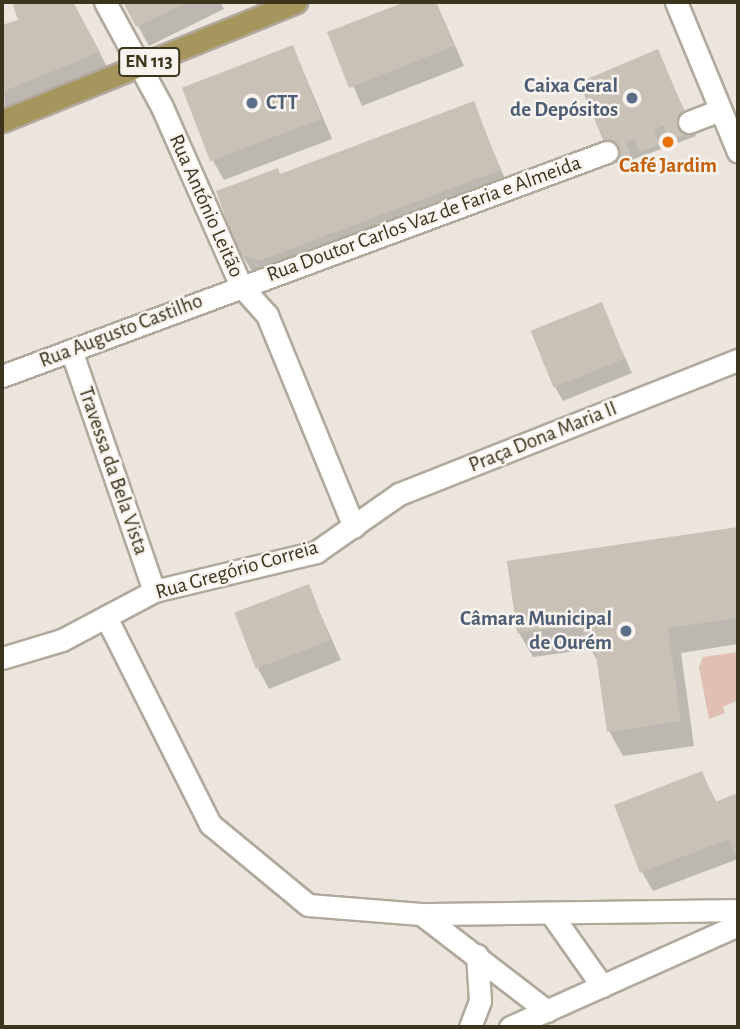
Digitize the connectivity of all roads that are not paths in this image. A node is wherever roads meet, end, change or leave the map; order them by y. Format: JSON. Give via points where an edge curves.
{"nodes":[{"id":1,"x":105,"y":2,"type":"edge"},
{"id":2,"x":296,"y":2,"type":"edge"},
{"id":3,"x":676,"y":2,"type":"edge"},
{"id":4,"x":141,"y":65,"type":"junction"},
{"id":5,"x":720,"y":110,"type":"junction"},
{"id":6,"x":2,"y":121,"type":"edge"},
{"id":7,"x":689,"y":122,"type":"tunnel mouth"},
{"id":8,"x":607,"y":152,"type":"tunnel mouth"},
{"id":9,"x":738,"y":152,"type":"edge"},
{"id":10,"x":241,"y":286,"type":"junction"},
{"id":11,"x":71,"y":349,"type":"junction"},
{"id":12,"x":738,"y":360,"type":"edge"},
{"id":13,"x":2,"y":376,"type":"edge"},
{"id":14,"x":354,"y":527,"type":"junction"},
{"id":15,"x":154,"y":592,"type":"junction"},
{"id":16,"x":106,"y":617,"type":"junction"},
{"id":17,"x":2,"y":658,"type":"edge"},
{"id":18,"x":738,"y":910,"type":"edge"},
{"id":19,"x":421,"y":914,"type":"junction"},
{"id":20,"x":552,"y":915,"type":"junction"},
{"id":21,"x":738,"y":925,"type":"edge"},
{"id":22,"x":477,"y":955,"type":"junction"},
{"id":23,"x":602,"y":986,"type":"junction"},
{"id":24,"x":547,"y":1011,"type":"junction"},
{"id":25,"x":470,"y":1027,"type":"edge"},
{"id":26,"x":510,"y":1027,"type":"edge"}],
"edges":[{"from":1,"to":4,"type":"street","name":"Rua António Leitão"},
{"from":2,"to":4,"type":"main road","number":"EN 113"},
{"from":3,"to":5,"type":"street"},
{"from":4,"to":6,"type":"main road","number":"EN 113"},
{"from":4,"to":10,"type":"street","name":"Rua António Leitão"},
{"from":5,"to":7,"type":"street"},
{"from":5,"to":9,"type":"street"},
{"from":8,"to":10,"type":"street","name":"Rua Doutor Carlos Vaz de Faria e Almeida"},
{"from":10,"to":11,"type":"street","name":"Rua Augusto Castilho"},
{"from":10,"to":14,"type":"street","name":"Rua António Leitão","via":[[267,315]]},
{"from":11,"to":13,"type":"street","name":"Rua Augusto Castilho"},
{"from":11,"to":15,"type":"street","name":"Travessa da Bela Vista"},
{"from":12,"to":14,"type":"street","name":"Praça Dona Maria II","via":[[399,494]]},
{"from":14,"to":15,"type":"street","name":"Rua Gregório Correia","via":[[316,552]]},
{"from":15,"to":16,"type":"street","name":"Rua Gregório Correia"},
{"from":16,"to":17,"type":"street","name":"Rua Gregório Correia","via":[[62,640]]},
{"from":16,"to":19,"type":"street","via":[[210,824],[308,905]]},
{"from":18,"to":20,"type":"street"},
{"from":19,"to":20,"type":"street"},
{"from":19,"to":22,"type":"street"},
{"from":20,"to":23,"type":"street"},
{"from":21,"to":23,"type":"street"},
{"from":22,"to":24,"type":"street"},
{"from":22,"to":25,"type":"street","via":[[480,1001]]},
{"from":23,"to":24,"type":"street"},
{"from":24,"to":26,"type":"street"}]}
